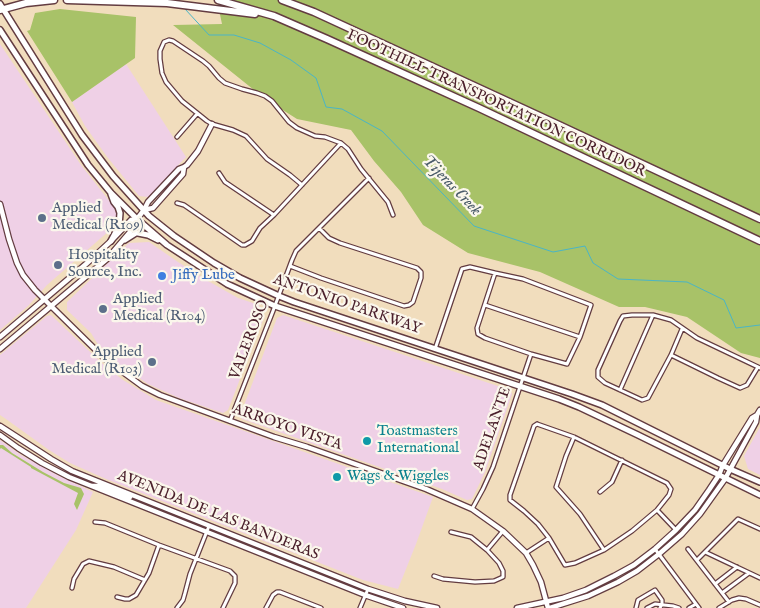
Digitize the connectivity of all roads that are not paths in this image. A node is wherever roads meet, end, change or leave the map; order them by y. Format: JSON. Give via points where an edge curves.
{"nodes":[{"id":1,"x":54,"y":0,"type":"edge"},
{"id":2,"x":68,"y":0,"type":"edge"},
{"id":3,"x":218,"y":0,"type":"edge"},
{"id":4,"x":282,"y":0,"type":"edge"},
{"id":5,"x":1,"y":8,"type":"edge"},
{"id":6,"x":274,"y":16,"type":"junction"},
{"id":7,"x":0,"y":30,"type":"edge"},
{"id":8,"x":197,"y":114,"type":"junction"},
{"id":9,"x":212,"y":124,"type":"junction"},
{"id":10,"x":177,"y":137,"type":"dead end"},
{"id":11,"x":341,"y":143,"type":"junction"},
{"id":12,"x":219,"y":173,"type":"dead end"},
{"id":13,"x":369,"y":178,"type":"junction"},
{"id":14,"x":302,"y":185,"type":"junction"},
{"id":15,"x":111,"y":193,"type":"junction"},
{"id":16,"x":177,"y":203,"type":"dead end"},
{"id":17,"x":0,"y":204,"type":"edge"},
{"id":18,"x":144,"y":210,"type":"junction"},
{"id":19,"x":393,"y":214,"type":"dead end"},
{"id":20,"x":274,"y":215,"type":"junction"},
{"id":21,"x":136,"y":219,"type":"junction"},
{"id":22,"x":760,"y":219,"type":"edge"},
{"id":23,"x":319,"y":228,"type":"junction"},
{"id":24,"x":125,"y":240,"type":"junction"},
{"id":25,"x":112,"y":241,"type":"junction"},
{"id":26,"x":760,"y":242,"type":"edge"},
{"id":27,"x":167,"y":246,"type":"junction"},
{"id":28,"x":290,"y":266,"type":"junction"},
{"id":29,"x":495,"y":273,"type":"junction"},
{"id":30,"x":279,"y":296,"type":"junction"},
{"id":31,"x":44,"y":300,"type":"junction"},
{"id":32,"x":485,"y":305,"type":"junction"},
{"id":33,"x":276,"y":306,"type":"junction"},
{"id":34,"x":52,"y":307,"type":"junction"},
{"id":35,"x":653,"y":315,"type":"junction"},
{"id":36,"x":682,"y":329,"type":"junction"},
{"id":37,"x":0,"y":337,"type":"edge"},
{"id":38,"x":580,"y":337,"type":"junction"},
{"id":39,"x":0,"y":349,"type":"edge"},
{"id":40,"x":435,"y":349,"type":"junction"},
{"id":41,"x":531,"y":354,"type":"junction"},
{"id":42,"x":671,"y":355,"type":"junction"},
{"id":43,"x":759,"y":368,"type":"edge"},
{"id":44,"x":523,"y":378,"type":"junction"},
{"id":45,"x":520,"y":387,"type":"junction"},
{"id":46,"x":620,"y":390,"type":"junction"},
{"id":47,"x":759,"y":413,"type":"edge"},
{"id":48,"x":230,"y":421,"type":"junction"},
{"id":49,"x":0,"y":426,"type":"edge"},
{"id":50,"x":0,"y":435,"type":"edge"},
{"id":51,"x":574,"y":437,"type":"junction"},
{"id":52,"x":622,"y":460,"type":"junction"},
{"id":53,"x":42,"y":463,"type":"junction"},
{"id":54,"x":723,"y":465,"type":"junction"},
{"id":55,"x":730,"y":469,"type":"junction"},
{"id":56,"x":719,"y":475,"type":"junction"},
{"id":57,"x":725,"y":479,"type":"junction"},
{"id":58,"x":94,"y":480,"type":"junction"},
{"id":59,"x":760,"y":482,"type":"edge"},
{"id":60,"x":91,"y":486,"type":"junction"},
{"id":61,"x":600,"y":492,"type":"dead end"},
{"id":62,"x":760,"y":496,"type":"edge"},
{"id":63,"x":143,"y":500,"type":"junction"},
{"id":64,"x":472,"y":509,"type":"junction"},
{"id":65,"x":656,"y":510,"type":"junction"},
{"id":66,"x":95,"y":522,"type":"dead end"},
{"id":67,"x":209,"y":526,"type":"junction"},
{"id":68,"x":760,"y":529,"type":"edge"},
{"id":69,"x":676,"y":530,"type":"junction"},
{"id":70,"x":503,"y":531,"type":"junction"},
{"id":71,"x":206,"y":532,"type":"junction"},
{"id":72,"x":451,"y":532,"type":"dead end"},
{"id":73,"x":549,"y":538,"type":"junction"},
{"id":74,"x":159,"y":545,"type":"junction"},
{"id":75,"x":655,"y":549,"type":"junction"},
{"id":76,"x":688,"y":549,"type":"dead end"},
{"id":77,"x":487,"y":550,"type":"junction"},
{"id":78,"x":604,"y":550,"type":"junction"},
{"id":79,"x":705,"y":552,"type":"junction"},
{"id":80,"x":526,"y":553,"type":"junction"},
{"id":81,"x":659,"y":554,"type":"junction"},
{"id":82,"x":196,"y":558,"type":"junction"},
{"id":83,"x":697,"y":560,"type":"junction"},
{"id":84,"x":737,"y":567,"type":"junction"},
{"id":85,"x":749,"y":573,"type":"junction"},
{"id":86,"x":434,"y":576,"type":"dead end"},
{"id":87,"x":760,"y":578,"type":"edge"},
{"id":88,"x":145,"y":580,"type":"junction"},
{"id":89,"x":715,"y":584,"type":"junction"},
{"id":90,"x":72,"y":588,"type":"dead end"},
{"id":91,"x":368,"y":589,"type":"junction"},
{"id":92,"x":722,"y":593,"type":"junction"},
{"id":93,"x":365,"y":595,"type":"junction"},
{"id":94,"x":117,"y":597,"type":"dead end"},
{"id":95,"x":547,"y":602,"type":"junction"},
{"id":96,"x":729,"y":602,"type":"junction"},
{"id":97,"x":696,"y":604,"type":"junction"},
{"id":98,"x":760,"y":605,"type":"edge"},
{"id":99,"x":661,"y":606,"type":"edge"},
{"id":100,"x":177,"y":608,"type":"edge"},
{"id":101,"x":223,"y":608,"type":"edge"},
{"id":102,"x":266,"y":608,"type":"edge"},
{"id":103,"x":321,"y":608,"type":"edge"},
{"id":104,"x":360,"y":608,"type":"edge"},
{"id":105,"x":403,"y":608,"type":"edge"},
{"id":106,"x":437,"y":608,"type":"edge"},
{"id":107,"x":517,"y":608,"type":"edge"},
{"id":108,"x":549,"y":608,"type":"edge"},
{"id":109,"x":636,"y":608,"type":"edge"},
{"id":110,"x":647,"y":608,"type":"edge"},
{"id":111,"x":679,"y":608,"type":"edge"},
{"id":112,"x":690,"y":608,"type":"edge"},
{"id":113,"x":699,"y":608,"type":"edge"},
{"id":114,"x":721,"y":608,"type":"edge"}],
"edges":[{"from":1,"to":5,"type":"highway"},
{"from":2,"to":6,"type":"highway","via":[[183,4]]},
{"from":3,"to":6,"type":"highway","name":"FOOTHILL TRANSPORTATION CORRIDOR"},
{"from":4,"to":22,"type":"highway","name":"FOOTHILL TRANSPORTATION CORRIDOR"},
{"from":5,"to":18,"type":"main road","name":"ANTONIO PARKWAY","via":[[82,135]]},
{"from":6,"to":26,"type":"highway","name":"FOOTHILL TRANSPORTATION CORRIDOR","via":[[470,104]]},
{"from":7,"to":15,"type":"main road","name":"ANTONIO PARKWAY","via":[[88,165]]},
{"from":8,"to":9,"type":"street"},
{"from":8,"to":10,"type":"street"},
{"from":8,"to":11,"type":"street","via":[[173,91],[162,73],[160,51],[166,40],[173,41],[203,61],[225,83],[266,96],[297,128]]},
{"from":9,"to":14,"type":"street","via":[[246,136],[267,159]]},
{"from":9,"to":18,"type":"main road","via":[[184,167],[183,174],[152,208]]},
{"from":11,"to":13,"type":"street"},
{"from":11,"to":14,"type":"street"},
{"from":12,"to":20,"type":"street","via":[[225,182]]},
{"from":13,"to":19,"type":"street"},
{"from":13,"to":23,"type":"street","name":"VALEROSO"},
{"from":14,"to":20,"type":"street"},
{"from":15,"to":21,"type":"main road","name":"ANTONIO PARKWAY"},
{"from":15,"to":25,"type":"main road","via":[[120,214]]},
{"from":16,"to":20,"type":"street","via":[[242,245],[252,241]]},
{"from":17,"to":31,"type":"main road","name":"ARROYO VISTA","via":[[17,263]]},
{"from":18,"to":21,"type":"main road"},
{"from":18,"to":30,"type":"main road","name":"ANTONIO PARKWAY","via":[[228,272]]},
{"from":21,"to":24,"type":"main road","via":[[136,225]]},
{"from":21,"to":25,"type":"main road","via":[[131,220]]},
{"from":21,"to":27,"type":"main road","name":"ANTONIO PARKWAY"},
{"from":23,"to":28,"type":"street","name":"VALEROSO","via":[[296,251]]},
{"from":23,"to":28,"type":"street","via":[[340,243],[417,268],[421,278],[413,302],[404,306]]},
{"from":24,"to":27,"type":"main road","via":[[136,233],[143,233]]},
{"from":24,"to":34,"type":"main road"},
{"from":25,"to":31,"type":"main road"},
{"from":27,"to":33,"type":"main road","name":"ANTONIO PARKWAY","via":[[227,284]]},
{"from":28,"to":30,"type":"street","name":"VALEROSO"},
{"from":29,"to":32,"type":"street"},
{"from":29,"to":38,"type":"street","via":[[523,279],[591,305]]},
{"from":29,"to":40,"type":"street","via":[[470,267],[462,269]]},
{"from":30,"to":33,"type":"street","name":"VALEROSO"},
{"from":30,"to":40,"type":"main road","name":"ANTONIO PARKWAY"},
{"from":31,"to":34,"type":"main road","name":"ARROYO VISTA"},
{"from":31,"to":37,"type":"main road"},
{"from":32,"to":38,"type":"street"},
{"from":32,"to":41,"type":"street","via":[[478,334]]},
{"from":33,"to":45,"type":"main road","name":"ANTONIO PARKWAY"},
{"from":33,"to":48,"type":"street","name":"VALEROSO"},
{"from":34,"to":39,"type":"main road"},
{"from":34,"to":48,"type":"main road","name":"ARROYO VISTA","via":[[105,359],[142,386]]},
{"from":35,"to":36,"type":"street","via":[[671,320]]},
{"from":35,"to":46,"type":"street"},
{"from":35,"to":46,"type":"street","via":[[624,316],[598,370],[598,377]]},
{"from":36,"to":42,"type":"street"},
{"from":36,"to":43,"type":"street"},
{"from":38,"to":41,"type":"street","via":[[567,364]]},
{"from":40,"to":44,"type":"main road","name":"ANTONIO PARKWAY"},
{"from":41,"to":44,"type":"street","name":"ADELANTE"},
{"from":42,"to":43,"type":"street","via":[[740,388],[747,385]]},
{"from":42,"to":46,"type":"street","via":[[648,398],[642,400]]},
{"from":44,"to":45,"type":"street","name":"ADELANTE"},
{"from":44,"to":54,"type":"main road","name":"ANTONIO PARKWAY","via":[[602,405]]},
{"from":45,"to":56,"type":"main road","name":"ANTONIO PARKWAY","via":[[579,407]]},
{"from":45,"to":64,"type":"street","name":"ADELANTE","via":[[483,490]]},
{"from":47,"to":54,"type":"main road","via":[[752,418]]},
{"from":47,"to":55,"type":"main road"},
{"from":48,"to":64,"type":"main road","name":"ARROYO VISTA","via":[[426,489]]},
{"from":49,"to":58,"type":"main road","name":"AVENIDA DE LAS BANDERAS","via":[[51,459]]},
{"from":50,"to":53,"type":"main road","name":"AVENIDA DE LAS BANDERAS"},
{"from":51,"to":52,"type":"street"},
{"from":51,"to":73,"type":"street","via":[[537,424],[534,426],[510,495],[510,500]]},
{"from":51,"to":78,"type":"street","via":[[556,487],[580,514]]},
{"from":52,"to":61,"type":"street","via":[[612,482]]},
{"from":52,"to":65,"type":"street","via":[[667,483],[669,495]]},
{"from":53,"to":58,"type":"main road","via":[[86,481]]},
{"from":53,"to":60,"type":"main road","name":"AVENIDA DE LAS BANDERAS"},
{"from":54,"to":55,"type":"main road","name":"ANTONIO PARKWAY"},
{"from":54,"to":56,"type":"main road"},
{"from":55,"to":57,"type":"main road"},
{"from":55,"to":59,"type":"main road","name":"ANTONIO PARKWAY"},
{"from":56,"to":57,"type":"main road","name":"ANTONIO PARKWAY"},
{"from":56,"to":69,"type":"main road","via":[[695,510]]},
{"from":57,"to":62,"type":"main road","name":"ANTONIO PARKWAY"},
{"from":57,"to":81,"type":"main road","via":[[700,514]]},
{"from":58,"to":63,"type":"main road","name":"AVENIDA DE LAS BANDERAS"},
{"from":60,"to":63,"type":"main road"},
{"from":60,"to":71,"type":"main road","name":"AVENIDA DE LAS BANDERAS"},
{"from":63,"to":67,"type":"main road","name":"AVENIDA DE LAS BANDERAS"},
{"from":64,"to":70,"type":"main road","name":"ARROYO VISTA"},
{"from":65,"to":69,"type":"street"},
{"from":65,"to":78,"type":"street"},
{"from":66,"to":74,"type":"street"},
{"from":67,"to":71,"type":"street"},
{"from":67,"to":91,"type":"main road","name":"AVENIDA DE LAS BANDERAS"},
{"from":68,"to":79,"type":"street","via":[[738,519]]},
{"from":69,"to":75,"type":"main road"},
{"from":70,"to":77,"type":"street"},
{"from":70,"to":80,"type":"main road","name":"ARROYO VISTA"},
{"from":71,"to":82,"type":"street"},
{"from":71,"to":93,"type":"main road","name":"AVENIDA DE LAS BANDERAS"},
{"from":72,"to":77,"type":"street","via":[[470,537]]},
{"from":73,"to":78,"type":"street","via":[[565,565]]},
{"from":73,"to":80,"type":"street"},
{"from":74,"to":82,"type":"street"},
{"from":74,"to":88,"type":"street"},
{"from":75,"to":81,"type":"street"},
{"from":75,"to":95,"type":"main road","via":[[634,565],[586,590]]},
{"from":76,"to":83,"type":"street"},
{"from":77,"to":86,"type":"street","via":[[499,563],[503,577],[475,582]]},
{"from":79,"to":83,"type":"street"},
{"from":79,"to":84,"type":"street"},
{"from":80,"to":95,"type":"main road","name":"ARROYO VISTA"},
{"from":81,"to":97,"type":"street"},
{"from":81,"to":108,"type":"main road","via":[[618,582],[588,596]]},
{"from":82,"to":100,"type":"street","via":[[186,593]]},
{"from":82,"to":101,"type":"street","via":[[235,576]]},
{"from":83,"to":89,"type":"street"},
{"from":84,"to":85,"type":"street"},
{"from":84,"to":89,"type":"street"},
{"from":85,"to":87,"type":"street"},
{"from":85,"to":92,"type":"street"},
{"from":88,"to":90,"type":"street","via":[[90,561],[83,564]]},
{"from":88,"to":94,"type":"street","via":[[133,598]]},
{"from":89,"to":92,"type":"street"},
{"from":91,"to":93,"type":"street"},
{"from":91,"to":106,"type":"main road","name":"AVENIDA DE LAS BANDERAS","via":[[404,602]]},
{"from":92,"to":96,"type":"street"},
{"from":93,"to":104,"type":"street"},
{"from":93,"to":105,"type":"main road","name":"AVENIDA DE LAS BANDERAS"},
{"from":95,"to":107,"type":"main road"},
{"from":95,"to":108,"type":"main road","name":"ARROYO VISTA"},
{"from":96,"to":98,"type":"street","via":[[742,598]]},
{"from":96,"to":114,"type":"street"},
{"from":97,"to":112,"type":"street"},
{"from":97,"to":113,"type":"street"},
{"from":99,"to":109,"type":"street","via":[[662,600],[655,590],[638,600]]},
{"from":99,"to":110,"type":"street","via":[[655,604]]},
{"from":99,"to":111,"type":"street"},
{"from":102,"to":103,"type":"street","via":[[272,595],[280,592]]}]}
